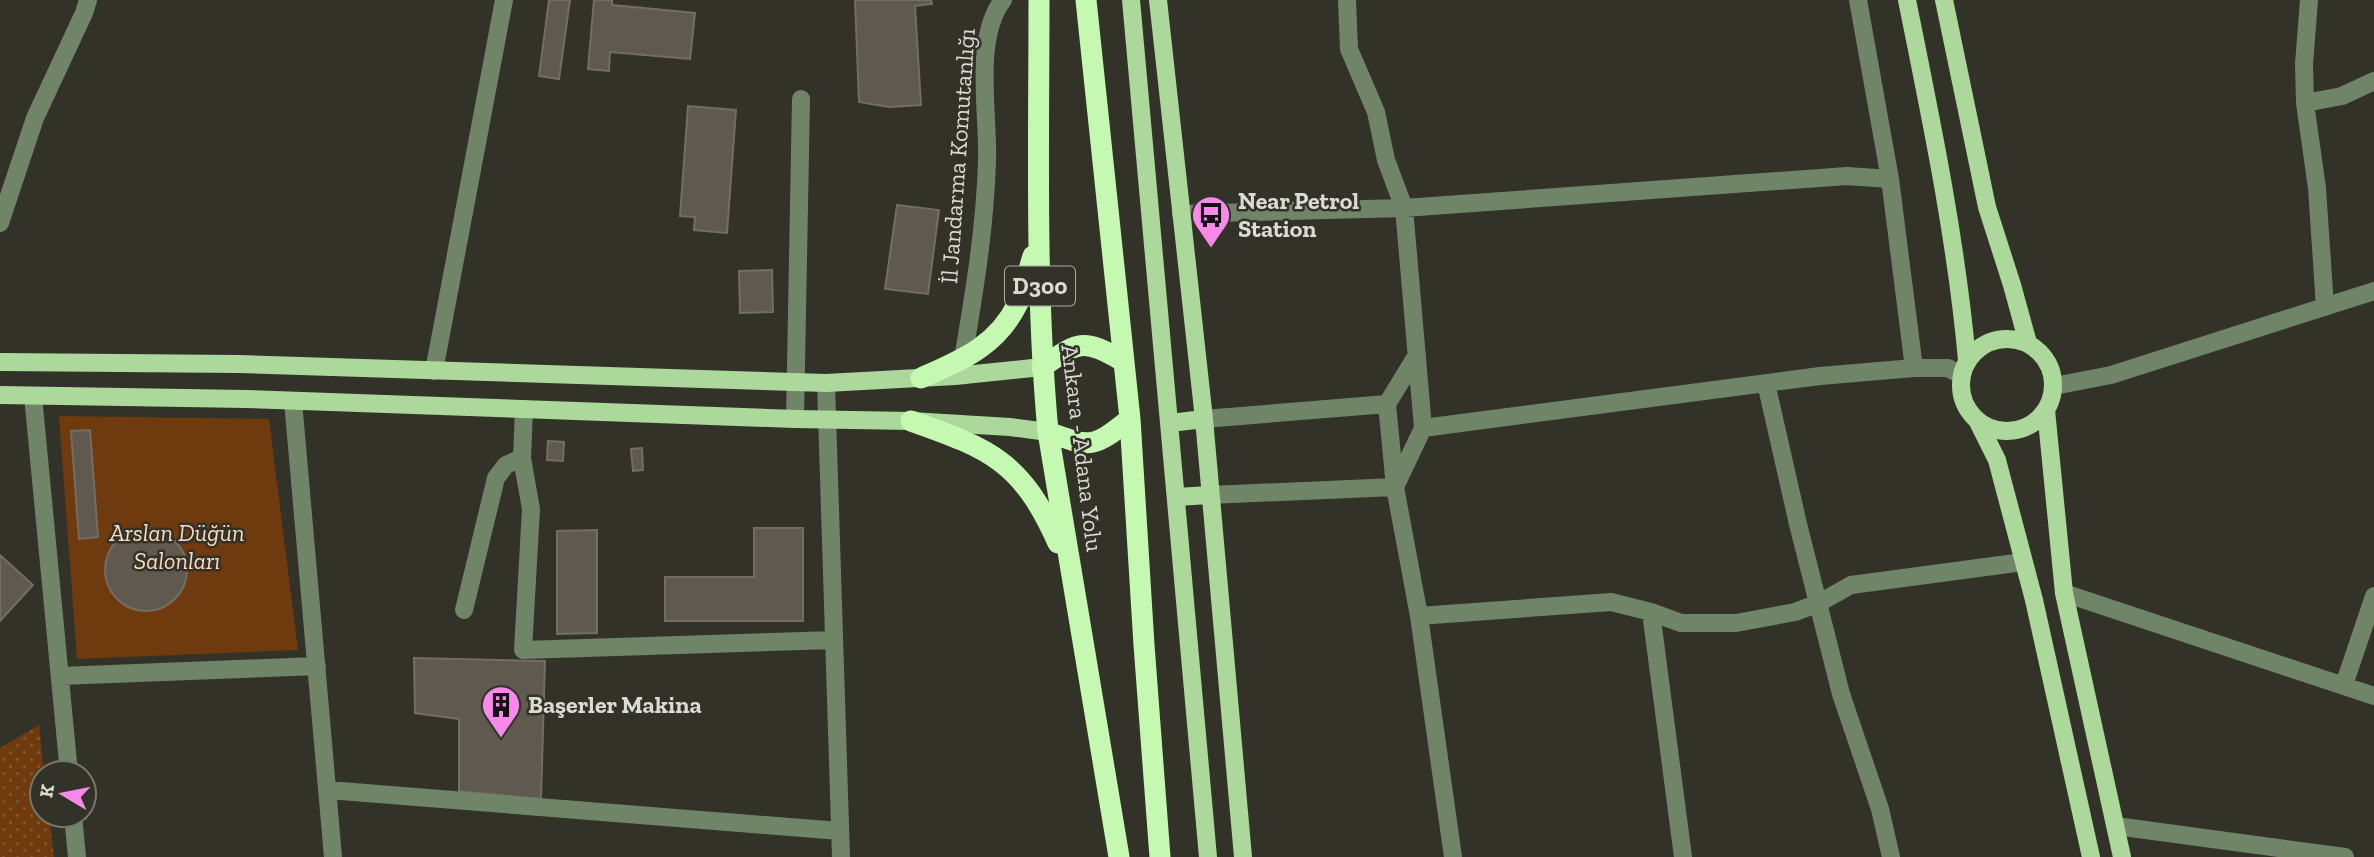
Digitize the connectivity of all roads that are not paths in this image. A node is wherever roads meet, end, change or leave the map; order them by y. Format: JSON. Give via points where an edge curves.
{"nodes":[{"id":1,"x":88,"y":0,"type":"edge"},
{"id":2,"x":504,"y":0,"type":"edge"},
{"id":3,"x":1003,"y":0,"type":"edge"},
{"id":4,"x":1039,"y":0,"type":"edge"},
{"id":5,"x":1086,"y":0,"type":"edge"},
{"id":6,"x":1131,"y":0,"type":"edge"},
{"id":7,"x":1158,"y":0,"type":"edge"},
{"id":8,"x":1348,"y":0,"type":"edge"},
{"id":9,"x":1858,"y":0,"type":"edge"},
{"id":10,"x":1907,"y":0,"type":"edge"},
{"id":11,"x":1944,"y":0,"type":"edge"},
{"id":12,"x":2309,"y":0,"type":"edge"},
{"id":13,"x":2374,"y":81,"type":"edge"},
{"id":14,"x":801,"y":99,"type":"dead end"},
{"id":15,"x":2305,"y":103,"type":"junction"},
{"id":16,"x":1890,"y":179,"type":"junction"},
{"id":17,"x":1404,"y":208,"type":"junction"},
{"id":18,"x":1,"y":210,"type":"edge"},
{"id":19,"x":1181,"y":214,"type":"junction"},
{"id":20,"x":1039,"y":238,"type":"junction"},
{"id":21,"x":2374,"y":291,"type":"edge"},
{"id":22,"x":2325,"y":307,"type":"junction"},
{"id":23,"x":2028,"y":343,"type":"junction"},
{"id":24,"x":1417,"y":355,"type":"junction"},
{"id":25,"x":963,"y":359,"type":"junction"},
{"id":26,"x":1123,"y":361,"type":"junction"},
{"id":27,"x":0,"y":362,"type":"edge"},
{"id":28,"x":1042,"y":367,"type":"junction"},
{"id":29,"x":1964,"y":367,"type":"junction"},
{"id":30,"x":1914,"y":368,"type":"junction"},
{"id":31,"x":434,"y":371,"type":"junction"},
{"id":32,"x":921,"y":378,"type":"junction"},
{"id":33,"x":794,"y":382,"type":"junction"},
{"id":34,"x":826,"y":383,"type":"junction"},
{"id":35,"x":1766,"y":383,"type":"junction"},
{"id":36,"x":2054,"y":386,"type":"junction"},
{"id":37,"x":0,"y":395,"type":"edge"},
{"id":38,"x":33,"y":396,"type":"junction"},
{"id":39,"x":293,"y":401,"type":"junction"},
{"id":40,"x":1387,"y":404,"type":"junction"},
{"id":41,"x":524,"y":409,"type":"junction"},
{"id":42,"x":2046,"y":410,"type":"junction"},
{"id":43,"x":795,"y":419,"type":"junction"},
{"id":44,"x":1130,"y":419,"type":"junction"},
{"id":45,"x":1204,"y":419,"type":"junction"},
{"id":46,"x":827,"y":420,"type":"junction"},
{"id":47,"x":911,"y":421,"type":"junction"},
{"id":48,"x":1978,"y":422,"type":"junction"},
{"id":49,"x":1170,"y":423,"type":"junction"},
{"id":50,"x":1423,"y":428,"type":"junction"},
{"id":51,"x":1048,"y":432,"type":"junction"},
{"id":52,"x":522,"y":458,"type":"junction"},
{"id":53,"x":1395,"y":487,"type":"junction"},
{"id":54,"x":1210,"y":495,"type":"junction"},
{"id":55,"x":1176,"y":498,"type":"junction"},
{"id":56,"x":2023,"y":562,"type":"junction"},
{"id":57,"x":1071,"y":570,"type":"junction"},
{"id":58,"x":2064,"y":593,"type":"junction"},
{"id":59,"x":2374,"y":596,"type":"edge"},
{"id":60,"x":1819,"y":603,"type":"junction"},
{"id":61,"x":464,"y":610,"type":"dead end"},
{"id":62,"x":1651,"y":612,"type":"junction"},
{"id":63,"x":1419,"y":616,"type":"junction"},
{"id":64,"x":834,"y":640,"type":"junction"},
{"id":65,"x":317,"y":666,"type":"junction"},
{"id":66,"x":60,"y":676,"type":"junction"},
{"id":67,"x":2344,"y":685,"type":"junction"},
{"id":68,"x":2374,"y":696,"type":"edge"},
{"id":69,"x":68,"y":759,"type":"edge"},
{"id":70,"x":328,"y":790,"type":"junction"},
{"id":71,"x":2116,"y":826,"type":"junction"},
{"id":72,"x":74,"y":829,"type":"edge"},
{"id":73,"x":840,"y":831,"type":"junction"},
{"id":74,"x":77,"y":857,"type":"edge"},
{"id":75,"x":333,"y":857,"type":"edge"},
{"id":76,"x":841,"y":857,"type":"edge"},
{"id":77,"x":1119,"y":857,"type":"edge"},
{"id":78,"x":1160,"y":857,"type":"edge"},
{"id":79,"x":1208,"y":857,"type":"edge"},
{"id":80,"x":1243,"y":857,"type":"edge"},
{"id":81,"x":1453,"y":857,"type":"edge"},
{"id":82,"x":1684,"y":857,"type":"edge"},
{"id":83,"x":1891,"y":857,"type":"edge"},
{"id":84,"x":2091,"y":857,"type":"edge"},
{"id":85,"x":2122,"y":857,"type":"edge"},
{"id":86,"x":2345,"y":857,"type":"edge"}],
"edges":[{"from":1,"to":18,"type":"street","via":[[35,118]]},
{"from":2,"to":31,"type":"street"},
{"from":3,"to":25,"type":"street","name":"İl Jandarma Komutanlığı","via":[[988,30],[984,89],[987,162],[978,270]]},
{"from":4,"to":20,"type":"highway","name":"Ankara - Adana Yolu","number":"D300"},
{"from":5,"to":26,"type":"highway","name":"Ankara - Adana Yolu"},
{"from":6,"to":49,"type":"main road"},
{"from":7,"to":19,"type":"main road"},
{"from":8,"to":17,"type":"street","via":[[1349,49],[1376,112],[1386,160]]},
{"from":9,"to":16,"type":"street"},
{"from":10,"to":29,"type":"main road","via":[[1941,168],[1962,307]]},
{"from":11,"to":23,"type":"main road","via":[[1987,207]]},
{"from":12,"to":15,"type":"street"},
{"from":13,"to":15,"type":"street","via":[[2342,96]]},
{"from":14,"to":33,"type":"street"},
{"from":15,"to":22,"type":"street","via":[[2317,188]]},
{"from":16,"to":17,"type":"street","via":[[1847,176]]},
{"from":16,"to":30,"type":"street"},
{"from":17,"to":19,"type":"street"},
{"from":17,"to":24,"type":"street"},
{"from":19,"to":45,"type":"main road"},
{"from":20,"to":25,"type":"highway","via":[[1018,303],[985,345]]},
{"from":20,"to":28,"type":"highway","name":"Ankara - Adana Yolu","number":"D300"},
{"from":21,"to":22,"type":"street"},
{"from":22,"to":36,"type":"street","via":[[2111,375]]},
{"from":23,"to":29,"type":"main road","via":[[2004,338],[1989,341],[1976,349]]},
{"from":23,"to":36,"type":"main road","via":[[2046,359]]},
{"from":24,"to":40,"type":"street"},
{"from":24,"to":50,"type":"street"},
{"from":25,"to":32,"type":"highway"},
{"from":26,"to":28,"type":"highway","via":[[1094,345],[1071,348]]},
{"from":26,"to":44,"type":"highway","name":"Ankara - Adana Yolu"},
{"from":27,"to":31,"type":"main road"},
{"from":28,"to":32,"type":"main road"},
{"from":28,"to":51,"type":"highway","name":"Ankara - Adana Yolu","number":"D300"},
{"from":29,"to":30,"type":"street"},
{"from":29,"to":48,"type":"main road","via":[[1961,395]]},
{"from":30,"to":35,"type":"street"},
{"from":31,"to":33,"type":"main road"},
{"from":32,"to":34,"type":"main road"},
{"from":33,"to":34,"type":"main road"},
{"from":33,"to":43,"type":"street"},
{"from":34,"to":46,"type":"street"},
{"from":35,"to":50,"type":"street"},
{"from":35,"to":60,"type":"street"},
{"from":36,"to":42,"type":"main road"},
{"from":37,"to":38,"type":"main road"},
{"from":38,"to":39,"type":"main road"},
{"from":38,"to":66,"type":"street"},
{"from":39,"to":41,"type":"main road"},
{"from":39,"to":65,"type":"street"},
{"from":40,"to":45,"type":"street"},
{"from":40,"to":53,"type":"street"},
{"from":41,"to":43,"type":"main road"},
{"from":41,"to":52,"type":"street"},
{"from":42,"to":48,"type":"main road","via":[[2020,430],[1999,431]]},
{"from":42,"to":58,"type":"main road"},
{"from":43,"to":46,"type":"main road"},
{"from":44,"to":51,"type":"highway","via":[[1102,441],[1079,443]]},
{"from":44,"to":78,"type":"highway","name":"Ankara - Adana Yolu"},
{"from":45,"to":49,"type":"main road"},
{"from":45,"to":54,"type":"main road"},
{"from":46,"to":47,"type":"main road"},
{"from":46,"to":64,"type":"street"},
{"from":47,"to":51,"type":"main road"},
{"from":47,"to":57,"type":"highway","via":[[967,440],[1006,466],[1037,500]]},
{"from":48,"to":56,"type":"main road","via":[[1997,460]]},
{"from":49,"to":55,"type":"main road"},
{"from":50,"to":53,"type":"street"},
{"from":51,"to":57,"type":"highway","name":"Ankara - Adana Yolu","number":"D300"},
{"from":52,"to":61,"type":"street","via":[[506,465],[496,478]]},
{"from":52,"to":64,"type":"street","via":[[531,509],[523,650]]},
{"from":53,"to":54,"type":"street"},
{"from":53,"to":63,"type":"street"},
{"from":54,"to":55,"type":"main road"},
{"from":54,"to":80,"type":"main road"},
{"from":55,"to":79,"type":"main road"},
{"from":56,"to":60,"type":"street","via":[[1851,585]]},
{"from":56,"to":84,"type":"main road"},
{"from":57,"to":77,"type":"highway","name":"Ankara - Adana Yolu","number":"D300"},
{"from":58,"to":67,"type":"street"},
{"from":58,"to":71,"type":"main road"},
{"from":59,"to":67,"type":"street"},
{"from":60,"to":62,"type":"street","via":[[1736,623],[1681,623]]},
{"from":60,"to":83,"type":"street","via":[[1841,694],[1880,809]]},
{"from":62,"to":63,"type":"street","via":[[1611,602]]},
{"from":62,"to":82,"type":"street"},
{"from":63,"to":81,"type":"street"},
{"from":64,"to":73,"type":"street"},
{"from":65,"to":66,"type":"street"},
{"from":65,"to":70,"type":"street"},
{"from":66,"to":69,"type":"street"},
{"from":67,"to":68,"type":"street"},
{"from":70,"to":73,"type":"street"},
{"from":70,"to":75,"type":"street"},
{"from":71,"to":85,"type":"main road"},
{"from":71,"to":86,"type":"street"},
{"from":72,"to":74,"type":"street"},
{"from":73,"to":76,"type":"street"}]}
